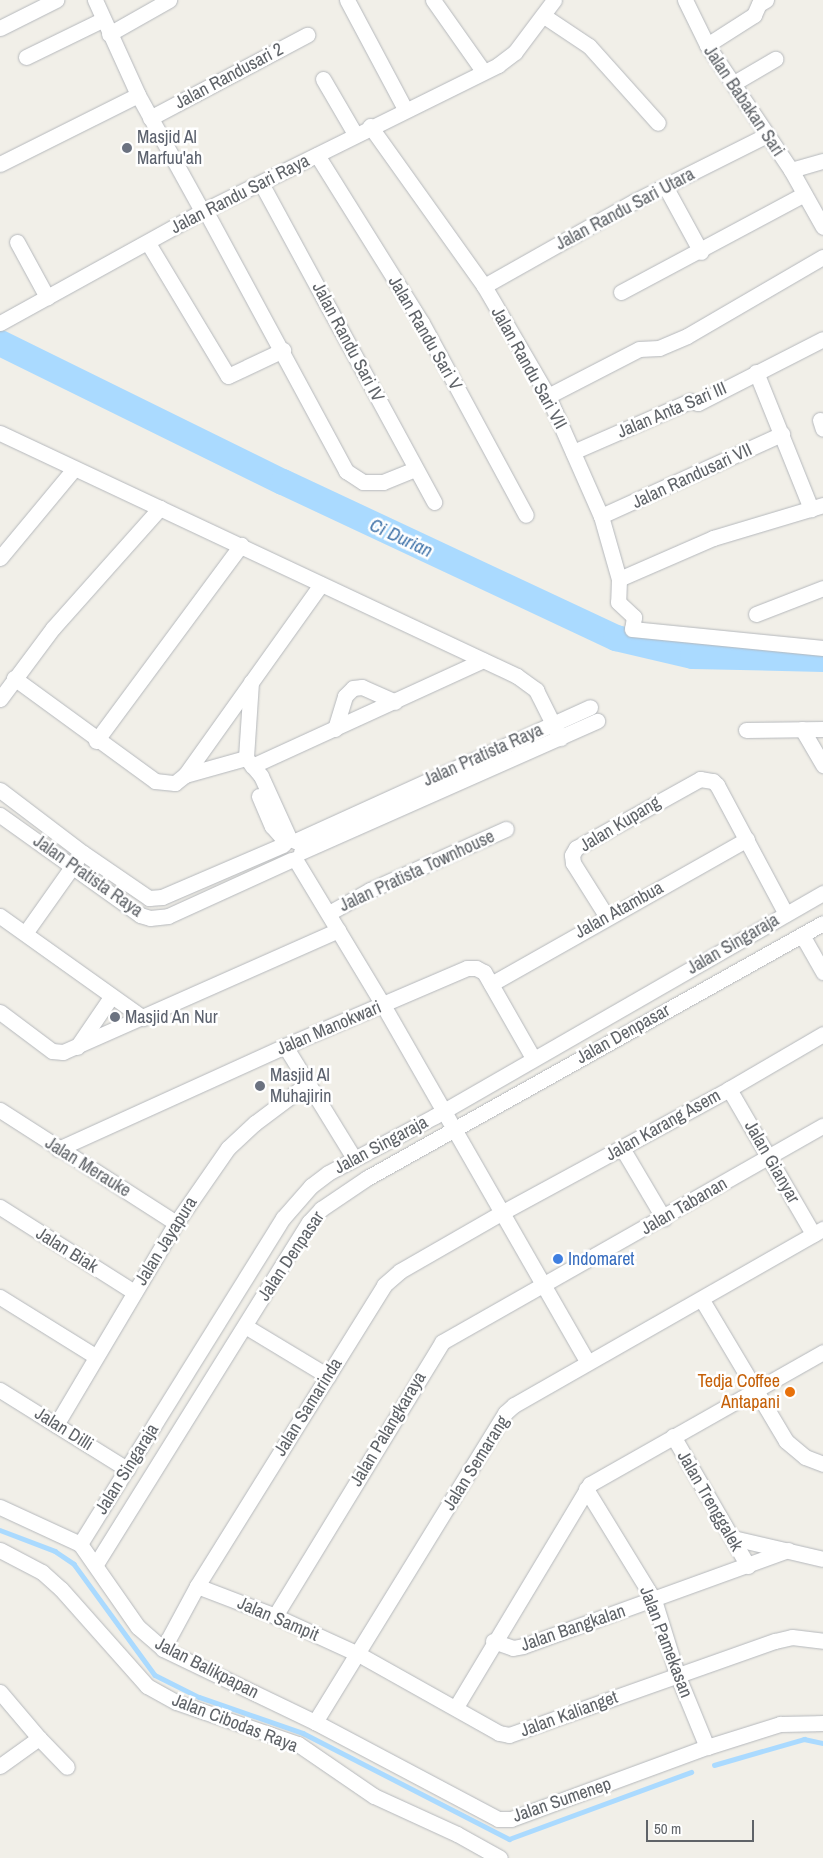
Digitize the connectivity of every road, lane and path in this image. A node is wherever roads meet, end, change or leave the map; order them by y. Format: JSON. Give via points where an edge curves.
{"nodes":[{"id":1,"x":56,"y":0,"type":"edge"},
{"id":2,"x":95,"y":0,"type":"edge"},
{"id":3,"x":169,"y":0,"type":"edge"},
{"id":4,"x":347,"y":0,"type":"edge"},
{"id":5,"x":433,"y":0,"type":"edge"},
{"id":6,"x":554,"y":0,"type":"edge"},
{"id":7,"x":685,"y":0,"type":"edge"},
{"id":8,"x":766,"y":0,"type":"edge"},
{"id":9,"x":544,"y":16,"type":"junction"},
{"id":10,"x":102,"y":20,"type":"junction"},
{"id":11,"x":0,"y":28,"type":"edge"},
{"id":12,"x":109,"y":34,"type":"junction"},
{"id":13,"x":307,"y":35,"type":"dead end"},
{"id":14,"x":706,"y":45,"type":"junction"},
{"id":15,"x":26,"y":57,"type":"dead end"},
{"id":16,"x":775,"y":59,"type":"dead end"},
{"id":17,"x":483,"y":71,"type":"junction"},
{"id":18,"x":323,"y":79,"type":"dead end"},
{"id":19,"x":734,"y":83,"type":"junction"},
{"id":20,"x":138,"y":95,"type":"junction"},
{"id":21,"x":405,"y":109,"type":"junction"},
{"id":22,"x":150,"y":118,"type":"junction"},
{"id":23,"x":658,"y":123,"type":"dead end"},
{"id":24,"x":370,"y":126,"type":"junction"},
{"id":25,"x":355,"y":134,"type":"junction"},
{"id":26,"x":767,"y":135,"type":"junction"},
{"id":27,"x":317,"y":155,"type":"junction"},
{"id":28,"x":823,"y":160,"type":"edge"},
{"id":29,"x":0,"y":164,"type":"edge"},
{"id":30,"x":791,"y":170,"type":"junction"},
{"id":31,"x":261,"y":182,"type":"junction"},
{"id":32,"x":666,"y":186,"type":"junction"},
{"id":33,"x":803,"y":195,"type":"junction"},
{"id":34,"x":203,"y":210,"type":"junction"},
{"id":35,"x":823,"y":227,"type":"edge"},
{"id":36,"x":17,"y":242,"type":"dead end"},
{"id":37,"x":148,"y":242,"type":"junction"},
{"id":38,"x":701,"y":252,"type":"junction"},
{"id":39,"x":823,"y":258,"type":"edge"},
{"id":40,"x":484,"y":286,"type":"junction"},
{"id":41,"x":621,"y":292,"type":"dead end"},
{"id":42,"x":47,"y":297,"type":"junction"},
{"id":43,"x":1,"y":323,"type":"edge"},
{"id":44,"x":823,"y":339,"type":"edge"},
{"id":45,"x":283,"y":350,"type":"junction"},
{"id":46,"x":756,"y":372,"type":"junction"},
{"id":47,"x":548,"y":396,"type":"junction"},
{"id":48,"x":1,"y":434,"type":"edge"},
{"id":49,"x":782,"y":434,"type":"junction"},
{"id":50,"x":573,"y":452,"type":"junction"},
{"id":51,"x":74,"y":469,"type":"junction"},
{"id":52,"x":416,"y":469,"type":"junction"},
{"id":53,"x":434,"y":502,"type":"dead end"},
{"id":54,"x":817,"y":507,"type":"edge"},
{"id":55,"x":160,"y":508,"type":"junction"},
{"id":56,"x":526,"y":515,"type":"dead end"},
{"id":57,"x":601,"y":516,"type":"junction"},
{"id":58,"x":241,"y":545,"type":"junction"},
{"id":59,"x":0,"y":558,"type":"edge"},
{"id":60,"x":619,"y":579,"type":"junction"},
{"id":61,"x":321,"y":584,"type":"junction"},
{"id":62,"x":823,"y":588,"type":"edge"},
{"id":63,"x":756,"y":614,"type":"dead end"},
{"id":64,"x":823,"y":648,"type":"edge"},
{"id":65,"x":483,"y":660,"type":"junction"},
{"id":66,"x":252,"y":681,"type":"junction"},
{"id":67,"x":5,"y":688,"type":"edge"},
{"id":68,"x":395,"y":702,"type":"junction"},
{"id":69,"x":590,"y":707,"type":"dead end"},
{"id":70,"x":597,"y":721,"type":"dead end"},
{"id":71,"x":554,"y":724,"type":"junction"},
{"id":72,"x":335,"y":729,"type":"junction"},
{"id":73,"x":802,"y":729,"type":"junction"},
{"id":74,"x":746,"y":730,"type":"dead end"},
{"id":75,"x":821,"y":732,"type":"edge"},
{"id":76,"x":560,"y":738,"type":"junction"},
{"id":77,"x":96,"y":741,"type":"junction"},
{"id":78,"x":249,"y":762,"type":"junction"},
{"id":79,"x":823,"y":765,"type":"edge"},
{"id":80,"x":185,"y":775,"type":"junction"},
{"id":81,"x":0,"y":790,"type":"edge"},
{"id":82,"x":0,"y":814,"type":"edge"},
{"id":83,"x":506,"y":829,"type":"dead end"},
{"id":84,"x":747,"y":839,"type":"junction"},
{"id":85,"x":292,"y":849,"type":"junction"},
{"id":86,"x":83,"y":853,"type":"junction"},
{"id":87,"x":72,"y":867,"type":"junction"},
{"id":88,"x":823,"y":893,"type":"edge"},
{"id":89,"x":329,"y":913,"type":"junction"},
{"id":90,"x":786,"y":914,"type":"junction"},
{"id":91,"x":0,"y":916,"type":"edge"},
{"id":92,"x":606,"y":917,"type":"junction"},
{"id":93,"x":823,"y":923,"type":"edge"},
{"id":94,"x":338,"y":930,"type":"junction"},
{"id":95,"x":26,"y":932,"type":"junction"},
{"id":96,"x":802,"y":934,"type":"junction"},
{"id":97,"x":823,"y":972,"type":"edge"},
{"id":98,"x":491,"y":984,"type":"junction"},
{"id":99,"x":111,"y":997,"type":"junction"},
{"id":100,"x":383,"y":1005,"type":"junction"},
{"id":101,"x":0,"y":1012,"type":"edge"},
{"id":102,"x":143,"y":1018,"type":"junction"},
{"id":103,"x":823,"y":1034,"type":"edge"},
{"id":104,"x":285,"y":1046,"type":"junction"},
{"id":105,"x":78,"y":1047,"type":"junction"},
{"id":106,"x":533,"y":1058,"type":"junction"},
{"id":107,"x":307,"y":1084,"type":"junction"},
{"id":108,"x":729,"y":1089,"type":"junction"},
{"id":109,"x":0,"y":1110,"type":"edge"},
{"id":110,"x":449,"y":1120,"type":"junction"},
{"id":111,"x":823,"y":1126,"type":"edge"},
{"id":112,"x":622,"y":1148,"type":"junction"},
{"id":113,"x":58,"y":1149,"type":"junction"},
{"id":114,"x":769,"y":1157,"type":"junction"},
{"id":115,"x":354,"y":1158,"type":"junction"},
{"id":116,"x":501,"y":1213,"type":"junction"},
{"id":117,"x":3,"y":1215,"type":"edge"},
{"id":118,"x":664,"y":1219,"type":"junction"},
{"id":119,"x":176,"y":1223,"type":"junction"},
{"id":120,"x":818,"y":1232,"type":"edge"},
{"id":121,"x":542,"y":1283,"type":"junction"},
{"id":122,"x":134,"y":1292,"type":"junction"},
{"id":123,"x":0,"y":1298,"type":"edge"},
{"id":124,"x":702,"y":1300,"type":"junction"},
{"id":125,"x":244,"y":1326,"type":"junction"},
{"id":126,"x":823,"y":1352,"type":"edge"},
{"id":127,"x":95,"y":1356,"type":"junction"},
{"id":128,"x":587,"y":1361,"type":"junction"},
{"id":129,"x":328,"y":1376,"type":"junction"},
{"id":130,"x":0,"y":1390,"type":"edge"},
{"id":131,"x":754,"y":1390,"type":"junction"},
{"id":132,"x":56,"y":1424,"type":"junction"},
{"id":133,"x":672,"y":1436,"type":"junction"},
{"id":134,"x":822,"y":1463,"type":"edge"},
{"id":135,"x":127,"y":1469,"type":"junction"},
{"id":136,"x":586,"y":1489,"type":"junction"},
{"id":137,"x":0,"y":1507,"type":"edge"},
{"id":138,"x":733,"y":1538,"type":"junction"},
{"id":139,"x":80,"y":1544,"type":"junction"},
{"id":140,"x":0,"y":1550,"type":"edge"},
{"id":141,"x":788,"y":1550,"type":"junction"},
{"id":142,"x":823,"y":1559,"type":"edge"},
{"id":143,"x":96,"y":1564,"type":"junction"},
{"id":144,"x":748,"y":1566,"type":"junction"},
{"id":145,"x":197,"y":1586,"type":"junction"},
{"id":146,"x":654,"y":1600,"type":"junction"},
{"id":147,"x":275,"y":1616,"type":"junction"},
{"id":148,"x":493,"y":1642,"type":"junction"},
{"id":149,"x":823,"y":1642,"type":"edge"},
{"id":150,"x":163,"y":1649,"type":"junction"},
{"id":151,"x":358,"y":1654,"type":"junction"},
{"id":152,"x":678,"y":1674,"type":"junction"},
{"id":153,"x":0,"y":1692,"type":"edge"},
{"id":154,"x":456,"y":1707,"type":"junction"},
{"id":155,"x":315,"y":1722,"type":"junction"},
{"id":156,"x":823,"y":1723,"type":"edge"},
{"id":157,"x":39,"y":1738,"type":"junction"},
{"id":158,"x":708,"y":1747,"type":"junction"},
{"id":159,"x":0,"y":1766,"type":"edge"},
{"id":160,"x":66,"y":1767,"type":"dead end"},
{"id":161,"x":500,"y":1858,"type":"edge"}],
"edges":[{"from":1,"to":11,"type":"street"},
{"from":2,"to":10,"type":"street"},
{"from":3,"to":12,"type":"street"},
{"from":4,"to":21,"type":"street"},
{"from":5,"to":17,"type":"street"},
{"from":6,"to":9,"type":"street","name":"Jalan Randu Sari Raya"},
{"from":7,"to":14,"type":"street","name":"Jalan Babakan Sari"},
{"from":8,"to":14,"type":"street","via":[[759,4],[754,15]]},
{"from":9,"to":17,"type":"street","name":"Jalan Randu Sari Raya","via":[[514,52]]},
{"from":9,"to":23,"type":"street","via":[[589,46]]},
{"from":10,"to":12,"type":"street"},
{"from":10,"to":15,"type":"street"},
{"from":12,"to":20,"type":"street"},
{"from":13,"to":22,"type":"street","name":"Jalan Randusari 2"},
{"from":14,"to":19,"type":"street","name":"Jalan Babakan Sari"},
{"from":16,"to":19,"type":"street"},
{"from":17,"to":21,"type":"street","name":"Jalan Randu Sari Raya"},
{"from":18,"to":25,"type":"street"},
{"from":19,"to":26,"type":"street","name":"Jalan Babakan Sari"},
{"from":20,"to":22,"type":"street"},
{"from":20,"to":29,"type":"street"},
{"from":21,"to":24,"type":"street","name":"Jalan Randu Sari Raya"},
{"from":22,"to":34,"type":"street"},
{"from":24,"to":25,"type":"street","name":"Jalan Randu Sari Raya"},
{"from":24,"to":40,"type":"street","name":"Jalan Randu Sari VII"},
{"from":25,"to":27,"type":"street","name":"Jalan Randu Sari Raya"},
{"from":26,"to":30,"type":"street","name":"Jalan Babakan Sari"},
{"from":26,"to":32,"type":"street","name":"Jalan Randu Sari Utara"},
{"from":27,"to":31,"type":"street","name":"Jalan Randu Sari Raya"},
{"from":27,"to":56,"type":"street","name":"Jalan Randu Sari V","via":[[422,323]]},
{"from":28,"to":30,"type":"street","name":"Jalan Babakan Sari"},
{"from":30,"to":33,"type":"street"},
{"from":31,"to":34,"type":"street","name":"Jalan Randu Sari Raya"},
{"from":31,"to":52,"type":"street","name":"Jalan Randu Sari IV"},
{"from":32,"to":38,"type":"street"},
{"from":32,"to":40,"type":"street","name":"Jalan Randu Sari Utara"},
{"from":33,"to":35,"type":"street"},
{"from":33,"to":38,"type":"street"},
{"from":34,"to":37,"type":"street","name":"Jalan Randu Sari Raya"},
{"from":34,"to":45,"type":"street"},
{"from":36,"to":42,"type":"street"},
{"from":37,"to":42,"type":"street","name":"Jalan Randu Sari Raya"},
{"from":37,"to":45,"type":"street","via":[[228,376]]},
{"from":38,"to":41,"type":"street"},
{"from":39,"to":47,"type":"street","via":[[687,336],[659,348],[639,349]]},
{"from":40,"to":47,"type":"street","name":"Jalan Randu Sari VII"},
{"from":42,"to":43,"type":"street","name":"Jalan Randu Sari Raya"},
{"from":44,"to":46,"type":"street","name":"Jalan Anta Sari III"},
{"from":45,"to":52,"type":"street","via":[[346,470],[362,482],[383,482]]},
{"from":46,"to":49,"type":"street"},
{"from":46,"to":50,"type":"street","name":"Jalan Anta Sari III","via":[[698,403],[690,401]]},
{"from":47,"to":50,"type":"street","name":"Jalan Randu Sari VII"},
{"from":48,"to":51,"type":"street"},
{"from":49,"to":54,"type":"street"},
{"from":49,"to":57,"type":"street","name":"Jalan Randusari VII"},
{"from":50,"to":57,"type":"street","name":"Jalan Randu Sari VII"},
{"from":51,"to":55,"type":"street"},
{"from":51,"to":59,"type":"street"},
{"from":52,"to":53,"type":"street","name":"Jalan Randu Sari IV"},
{"from":54,"to":60,"type":"street","via":[[713,538]]},
{"from":55,"to":58,"type":"street"},
{"from":55,"to":67,"type":"street","via":[[53,628]]},
{"from":57,"to":60,"type":"street","name":"Jalan Randu Sari VII"},
{"from":58,"to":61,"type":"street"},
{"from":58,"to":77,"type":"street"},
{"from":60,"to":64,"type":"street","name":"Jalan Randu Sari VII","via":[[618,602],[634,617],[632,629]]},
{"from":61,"to":65,"type":"street"},
{"from":61,"to":66,"type":"street"},
{"from":62,"to":63,"type":"street"},
{"from":65,"to":68,"type":"street"},
{"from":65,"to":71,"type":"street","via":[[529,682]]},
{"from":66,"to":78,"type":"street"},
{"from":66,"to":80,"type":"street"},
{"from":67,"to":77,"type":"street"},
{"from":68,"to":72,"type":"street"},
{"from":68,"to":72,"type":"street","via":[[362,687],[352,688],[345,696]]},
{"from":69,"to":71,"type":"street","name":"Jalan Pratista Raya"},
{"from":70,"to":76,"type":"street","name":"Jalan Pratista Raya"},
{"from":71,"to":76,"type":"street"},
{"from":71,"to":85,"type":"street","name":"Jalan Pratista Raya"},
{"from":72,"to":78,"type":"street"},
{"from":73,"to":74,"type":"street"},
{"from":73,"to":75,"type":"street"},
{"from":73,"to":79,"type":"street"},
{"from":76,"to":85,"type":"street","name":"Jalan Pratista Raya"},
{"from":77,"to":80,"type":"street","via":[[155,781],[168,784]]},
{"from":78,"to":80,"type":"street"},
{"from":78,"to":85,"type":"street","via":[[261,776]]},
{"from":81,"to":86,"type":"street","name":"Jalan Pratista Raya"},
{"from":82,"to":87,"type":"street","name":"Jalan Pratista Raya"},
{"from":83,"to":89,"type":"street","name":"Jalan Pratista Townhouse","via":[[370,890]]},
{"from":84,"to":90,"type":"street"},
{"from":84,"to":92,"type":"street","name":"Jalan Atambua"},
{"from":84,"to":92,"type":"street","name":"Jalan Kupang","via":[[717,785],[707,779],[693,781],[576,848],[572,855],[573,863]]},
{"from":85,"to":86,"type":"street","name":"Jalan Pratista Raya","via":[[157,898],[135,890]]},
{"from":85,"to":87,"type":"street","name":"Jalan Pratista Raya","via":[[159,918],[140,915]]},
{"from":85,"to":89,"type":"street"},
{"from":86,"to":87,"type":"street"},
{"from":87,"to":95,"type":"street"},
{"from":88,"to":90,"type":"street","name":"Jalan Singaraja"},
{"from":89,"to":94,"type":"street"},
{"from":90,"to":106,"type":"street","name":"Jalan Singaraja"},
{"from":91,"to":95,"type":"street"},
{"from":92,"to":98,"type":"street","name":"Jalan Atambua"},
{"from":93,"to":96,"type":"street","name":"Jalan Denpasar"},
{"from":94,"to":100,"type":"street"},
{"from":94,"to":102,"type":"street"},
{"from":95,"to":99,"type":"street"},
{"from":96,"to":97,"type":"street"},
{"from":96,"to":110,"type":"street","name":"Jalan Denpasar"},
{"from":98,"to":100,"type":"street","name":"Jalan Manokwari","via":[[484,972],[467,968]]},
{"from":98,"to":106,"type":"street","name":"Jalan Manokwari"},
{"from":99,"to":102,"type":"street"},
{"from":99,"to":105,"type":"street"},
{"from":100,"to":104,"type":"street","name":"Jalan Manokwari"},
{"from":100,"to":110,"type":"street"},
{"from":101,"to":105,"type":"street","via":[[58,1053]]},
{"from":102,"to":105,"type":"street"},
{"from":103,"to":108,"type":"street","name":"Jalan Karang Asem"},
{"from":104,"to":107,"type":"street"},
{"from":104,"to":113,"type":"street","name":"Jalan Manokwari"},
{"from":106,"to":110,"type":"street","name":"Jalan Singaraja"},
{"from":107,"to":115,"type":"street"},
{"from":107,"to":119,"type":"street","name":"Jalan Jayapura","via":[[228,1148]]},
{"from":108,"to":112,"type":"street","name":"Jalan Karang Asem"},
{"from":108,"to":114,"type":"street","name":"Jalan Gianyar"},
{"from":109,"to":113,"type":"street","name":"Jalan Merauke"},
{"from":110,"to":115,"type":"street","name":"Jalan Singaraja"},
{"from":110,"to":116,"type":"street"},
{"from":110,"to":125,"type":"street","name":"Jalan Denpasar","via":[[321,1209]]},
{"from":111,"to":114,"type":"street","name":"Jalan Tabanan"},
{"from":112,"to":116,"type":"street","name":"Jalan Karang Asem"},
{"from":112,"to":118,"type":"street"},
{"from":113,"to":119,"type":"street","name":"Jalan Merauke"},
{"from":114,"to":118,"type":"street","name":"Jalan Tabanan"},
{"from":114,"to":120,"type":"street","name":"Jalan Gianyar"},
{"from":115,"to":135,"type":"street","name":"Jalan Singaraja","via":[[311,1186],[283,1218]]},
{"from":116,"to":121,"type":"street"},
{"from":116,"to":129,"type":"street","name":"Jalan Samarinda","via":[[400,1271],[384,1284]]},
{"from":117,"to":122,"type":"street","name":"Jalan Biak"},
{"from":118,"to":121,"type":"street","name":"Jalan Tabanan"},
{"from":119,"to":122,"type":"street","name":"Jalan Jayapura"},
{"from":120,"to":124,"type":"street","name":"Jalan Semarang"},
{"from":121,"to":128,"type":"street"},
{"from":121,"to":147,"type":"street","name":"Jalan Palangkaraya","via":[[438,1346]]},
{"from":122,"to":127,"type":"street","name":"Jalan Jayapura"},
{"from":123,"to":127,"type":"street"},
{"from":124,"to":128,"type":"street","name":"Jalan Semarang"},
{"from":124,"to":131,"type":"street"},
{"from":125,"to":129,"type":"street"},
{"from":125,"to":143,"type":"street","name":"Jalan Denpasar"},
{"from":126,"to":131,"type":"street"},
{"from":127,"to":132,"type":"street","name":"Jalan Jayapura"},
{"from":128,"to":151,"type":"street","name":"Jalan Semarang","via":[[523,1398],[505,1413]]},
{"from":129,"to":145,"type":"street","name":"Jalan Samarinda"},
{"from":130,"to":132,"type":"street","name":"Jalan Dilli"},
{"from":131,"to":133,"type":"street"},
{"from":131,"to":134,"type":"street","via":[[786,1441],[805,1457]]},
{"from":132,"to":135,"type":"street","name":"Jalan Dilli"},
{"from":133,"to":136,"type":"street"},
{"from":133,"to":138,"type":"street","name":"Jalan Trenggalek"},
{"from":135,"to":139,"type":"street","name":"Jalan Singaraja"},
{"from":136,"to":146,"type":"street","name":"Jalan Pamekasan"},
{"from":136,"to":148,"type":"street"},
{"from":137,"to":139,"type":"street","name":"Jalan Balikpapan"},
{"from":138,"to":141,"type":"street"},
{"from":138,"to":144,"type":"street","name":"Jalan Trenggalek"},
{"from":139,"to":143,"type":"street","name":"Jalan Balikpapan"},
{"from":140,"to":161,"type":"street","name":"Jalan Cibodas Raya","via":[[42,1572],[61,1589],[147,1686],[176,1702],[298,1744],[374,1796],[457,1834]]},
{"from":141,"to":142,"type":"street"},
{"from":141,"to":144,"type":"street","name":"Jalan Bangkalan"},
{"from":143,"to":150,"type":"street","name":"Jalan Balikpapan","via":[[138,1627]]},
{"from":144,"to":146,"type":"street","name":"Jalan Bangkalan"},
{"from":145,"to":147,"type":"street","name":"Jalan Sampit"},
{"from":145,"to":150,"type":"street","name":"Jalan Samarinda"},
{"from":146,"to":148,"type":"street","name":"Jalan Bangkalan","via":[[523,1646],[513,1648]]},
{"from":146,"to":152,"type":"street","name":"Jalan Pamekasan"},
{"from":147,"to":151,"type":"street","name":"Jalan Sampit"},
{"from":148,"to":154,"type":"street"},
{"from":149,"to":152,"type":"street","name":"Jalan Kalianget","via":[[792,1638],[775,1641]]},
{"from":150,"to":155,"type":"street","name":"Jalan Balikpapan"},
{"from":151,"to":154,"type":"street","name":"Jalan Kalianget"},
{"from":151,"to":155,"type":"street","name":"Jalan Semarang"},
{"from":152,"to":154,"type":"street","name":"Jalan Kalianget","via":[[520,1734],[499,1733]]},
{"from":152,"to":158,"type":"street","name":"Jalan Pamekasan"},
{"from":153,"to":157,"type":"street"},
{"from":155,"to":158,"type":"street","name":"Jalan Sumenep","via":[[491,1817],[505,1820]]},
{"from":156,"to":158,"type":"street","name":"Jalan Sumenep","via":[[780,1724]]},
{"from":157,"to":159,"type":"street"},
{"from":157,"to":160,"type":"street"}]}
